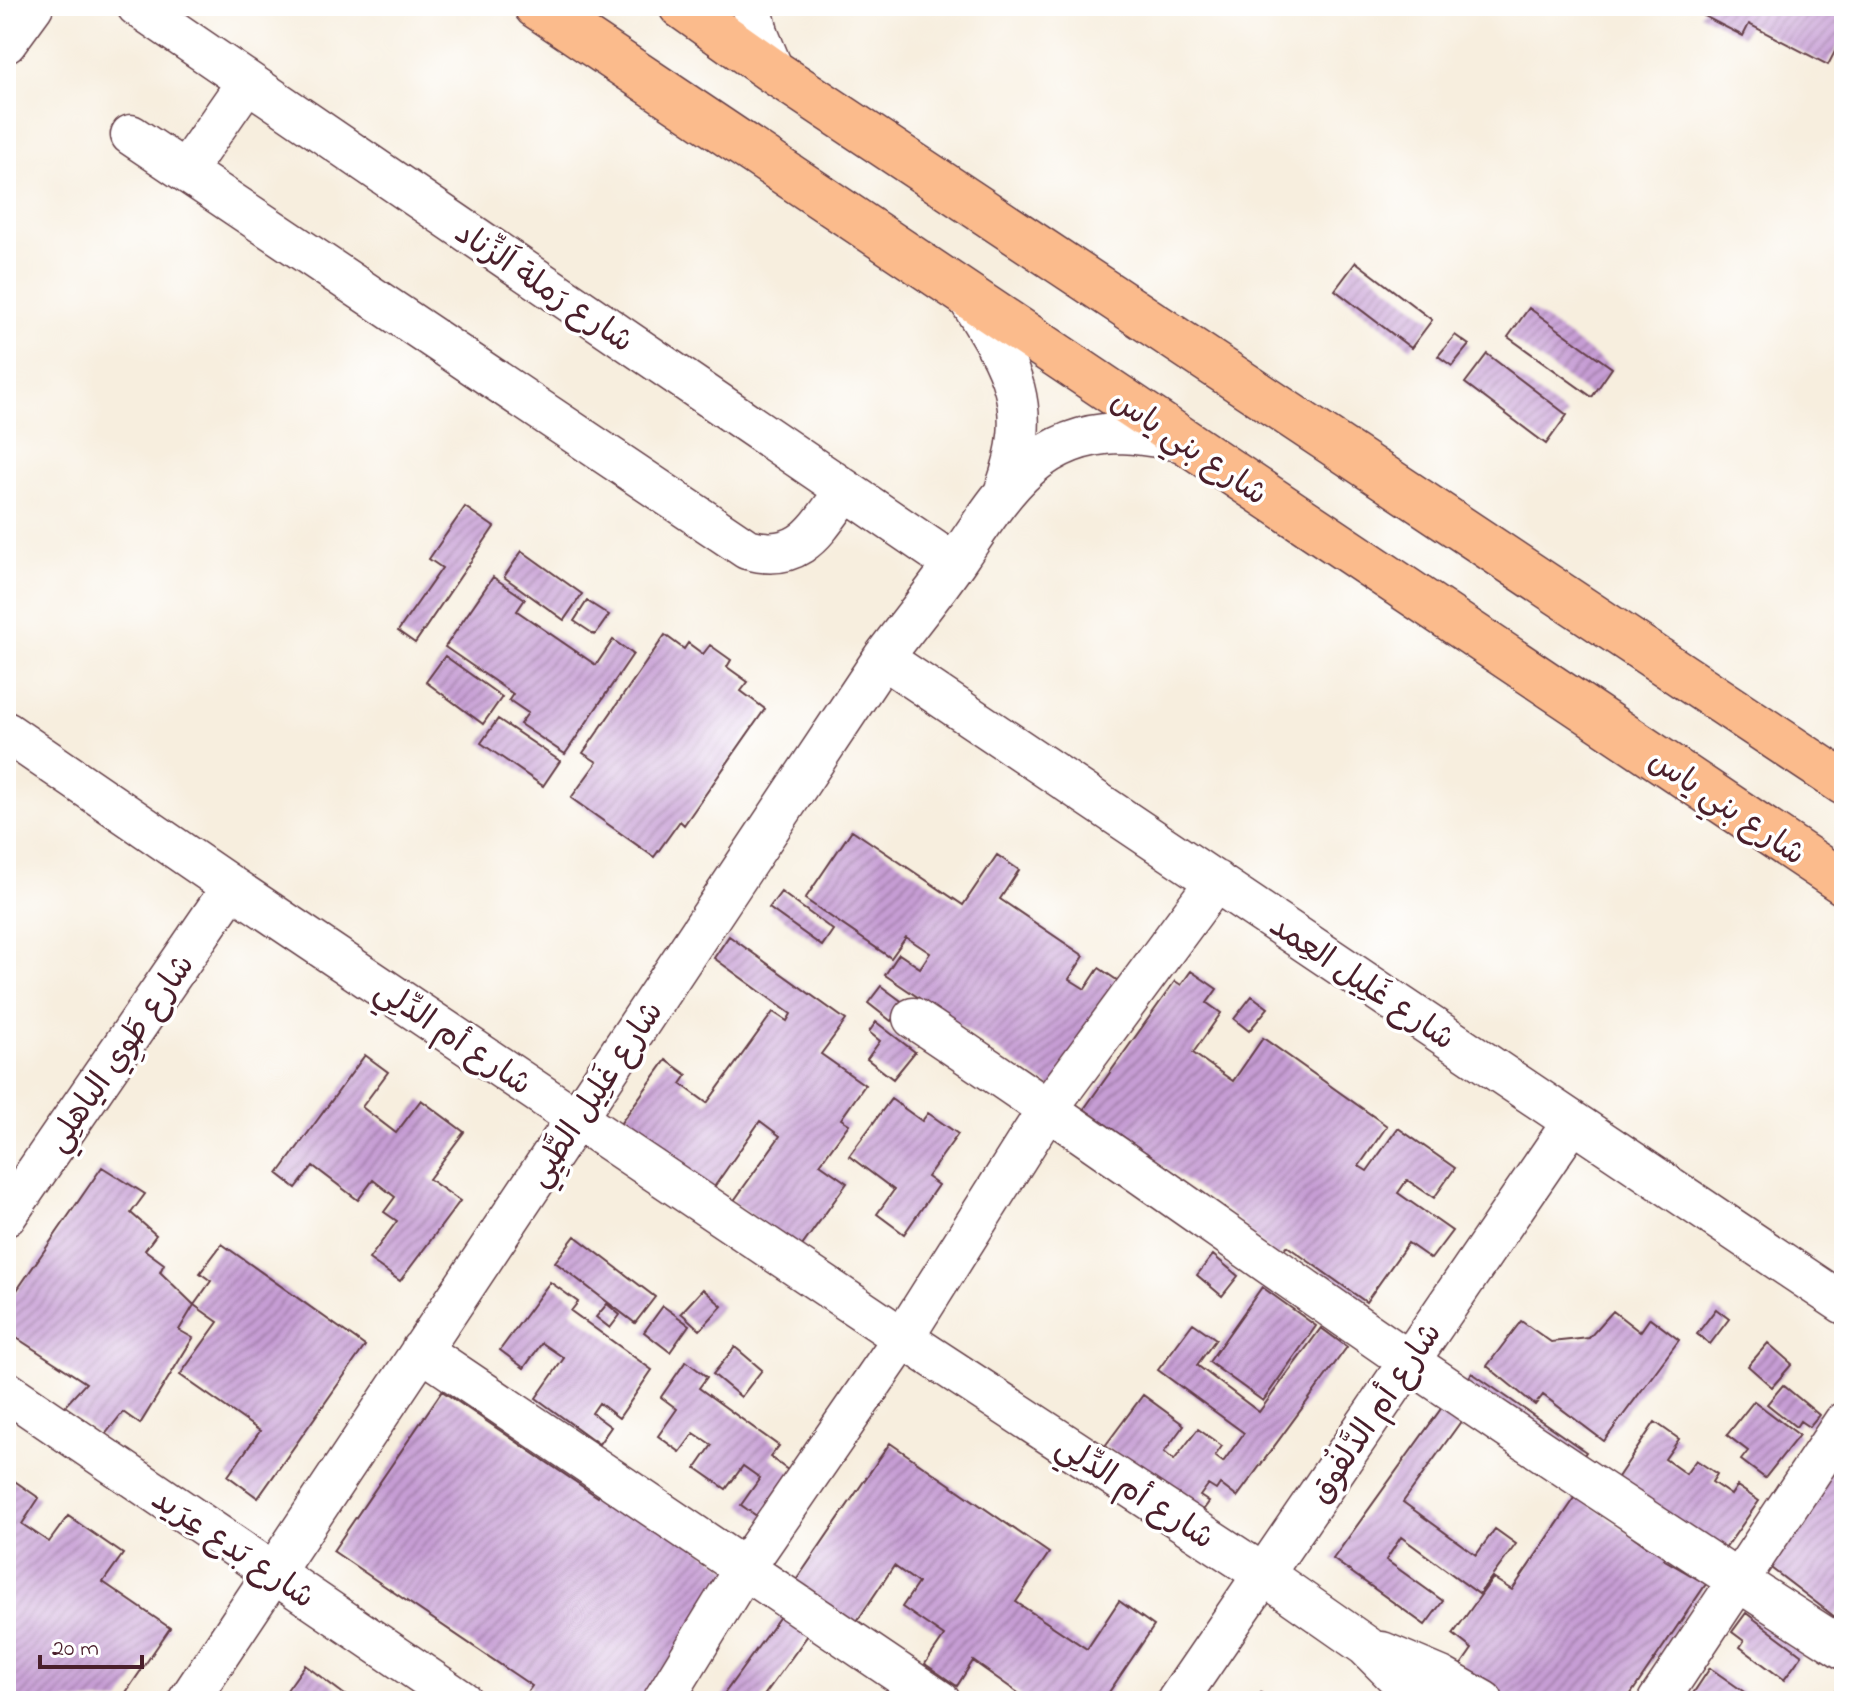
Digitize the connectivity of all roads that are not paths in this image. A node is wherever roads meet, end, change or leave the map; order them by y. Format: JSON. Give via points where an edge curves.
{"nodes":[{"id":1,"x":33,"y":6,"type":"edge"},
{"id":2,"x":137,"y":6,"type":"edge"},
{"id":3,"x":536,"y":6,"type":"edge"},
{"id":4,"x":681,"y":6,"type":"edge"},
{"id":5,"x":751,"y":6,"type":"edge"},
{"id":6,"x":6,"y":43,"type":"edge"},
{"id":7,"x":774,"y":72,"type":"junction"},
{"id":8,"x":247,"y":82,"type":"junction"},
{"id":9,"x":131,"y":135,"type":"dead end"},
{"id":10,"x":185,"y":171,"type":"junction"},
{"id":11,"x":966,"y":295,"type":"junction"},
{"id":12,"x":1185,"y":442,"type":"junction"},
{"id":13,"x":1005,"y":490,"type":"junction"},
{"id":14,"x":845,"y":491,"type":"junction"},
{"id":15,"x":954,"y":564,"type":"junction"},
{"id":16,"x":883,"y":658,"type":"junction"},
{"id":17,"x":6,"y":732,"type":"edge"},
{"id":18,"x":1844,"y":783,"type":"edge"},
{"id":19,"x":1216,"y":881,"type":"junction"},
{"id":20,"x":1844,"y":883,"type":"edge"},
{"id":21,"x":232,"y":887,"type":"junction"},
{"id":22,"x":913,"y":1018,"type":"dead end"},
{"id":23,"x":1049,"y":1107,"type":"junction"},
{"id":24,"x":577,"y":1118,"type":"junction"},
{"id":25,"x":1572,"y":1123,"type":"junction"},
{"id":26,"x":7,"y":1214,"type":"edge"},
{"id":27,"x":1844,"y":1304,"type":"edge"},
{"id":28,"x":903,"y":1338,"type":"junction"},
{"id":29,"x":421,"y":1350,"type":"junction"},
{"id":30,"x":1409,"y":1361,"type":"junction"},
{"id":31,"x":6,"y":1391,"type":"edge"},
{"id":32,"x":1844,"y":1422,"type":"edge"},
{"id":33,"x":744,"y":1569,"type":"junction"},
{"id":34,"x":1263,"y":1574,"type":"junction"},
{"id":35,"x":274,"y":1575,"type":"junction"},
{"id":36,"x":1738,"y":1582,"type":"junction"},
{"id":37,"x":1366,"y":1646,"type":"junction"},
{"id":38,"x":1844,"y":1649,"type":"edge"},
{"id":39,"x":188,"y":1701,"type":"edge"},
{"id":40,"x":462,"y":1701,"type":"edge"},
{"id":41,"x":663,"y":1701,"type":"edge"},
{"id":42,"x":940,"y":1701,"type":"edge"},
{"id":43,"x":1177,"y":1701,"type":"edge"},
{"id":44,"x":1421,"y":1701,"type":"edge"},
{"id":45,"x":1483,"y":1701,"type":"edge"},
{"id":46,"x":1658,"y":1701,"type":"edge"}],
"edges":[{"from":1,"to":6,"type":"street"},
{"from":2,"to":8,"type":"street","name":"شارع رَملة اَلزِّناد"},
{"from":3,"to":11,"type":"main road","name":"شارع بني ياس"},
{"from":4,"to":7,"type":"main road"},
{"from":5,"to":7,"type":"street"},
{"from":7,"to":18,"type":"main road"},
{"from":8,"to":10,"type":"street"},
{"from":8,"to":14,"type":"street","name":"شارع رَملة اَلزِّناد"},
{"from":9,"to":10,"type":"street"},
{"from":10,"to":14,"type":"street","via":[[747,549],[771,554],[795,548],[809,539]]},
{"from":11,"to":12,"type":"main road","name":"شارع بني ياس"},
{"from":11,"to":13,"type":"street","name":"شارع غَلِيل الطَّيِي","via":[[1011,371],[1018,401],[1020,431]]},
{"from":12,"to":13,"type":"street","name":"شارع غَلِيل الطَّيِي","via":[[1119,433],[1077,439],[1028,466]]},
{"from":12,"to":20,"type":"main road","name":"شارع بني ياس"},
{"from":13,"to":15,"type":"street","name":"شارع غَلِيل الطَّيِي"},
{"from":14,"to":15,"type":"street","name":"شارع رَملة اَلزِّناد"},
{"from":15,"to":16,"type":"street","name":"شارع غَلِيل الطَّيِي"},
{"from":16,"to":19,"type":"street","name":"شارع غَلِيل العِمد"},
{"from":16,"to":24,"type":"street","name":"شارع غَلِيل الطَّيِي"},
{"from":17,"to":21,"type":"street","name":"شارع أم الدِّلِي"},
{"from":19,"to":23,"type":"street"},
{"from":19,"to":25,"type":"street","name":"شارع غَلِيل العِمد"},
{"from":21,"to":24,"type":"street","name":"شارع أم الدِّلِي"},
{"from":21,"to":26,"type":"street","name":"شارع طَوِي الياهلِي"},
{"from":22,"to":23,"type":"street"},
{"from":23,"to":28,"type":"street"},
{"from":23,"to":30,"type":"street"},
{"from":24,"to":28,"type":"street","name":"شارع أم الدِّلِي"},
{"from":24,"to":29,"type":"street","name":"شارع غَلِيل الطَّيِي"},
{"from":25,"to":27,"type":"street","name":"شارع غَلِيل العِمد"},
{"from":25,"to":30,"type":"street","name":"شارع أم الدَّلفُوق"},
{"from":28,"to":33,"type":"street"},
{"from":28,"to":34,"type":"street","name":"شارع أم الدِّلِي"},
{"from":29,"to":33,"type":"street"},
{"from":29,"to":35,"type":"street","name":"شارع غَلِيل الطَّيِي"},
{"from":30,"to":34,"type":"street","name":"شارع أم الدَّلفُوق"},
{"from":30,"to":36,"type":"street"},
{"from":31,"to":35,"type":"street","name":"شارع بَدع عِرَيد"},
{"from":32,"to":36,"type":"street"},
{"from":33,"to":41,"type":"street"},
{"from":33,"to":42,"type":"street"},
{"from":34,"to":37,"type":"street","name":"شارع أم الدِّلِي"},
{"from":34,"to":43,"type":"street","name":"شارع أم الدَّلفُوق"},
{"from":35,"to":39,"type":"street","name":"شارع غَلِيل الطَّيِي"},
{"from":35,"to":40,"type":"street","name":"شارع بَدع عِرَيد"},
{"from":36,"to":38,"type":"street"},
{"from":36,"to":46,"type":"street"},
{"from":37,"to":44,"type":"street","name":"شارع أم الدِّلِي"},
{"from":37,"to":45,"type":"street","name":"شارع أم الدِّلِي"}]}
